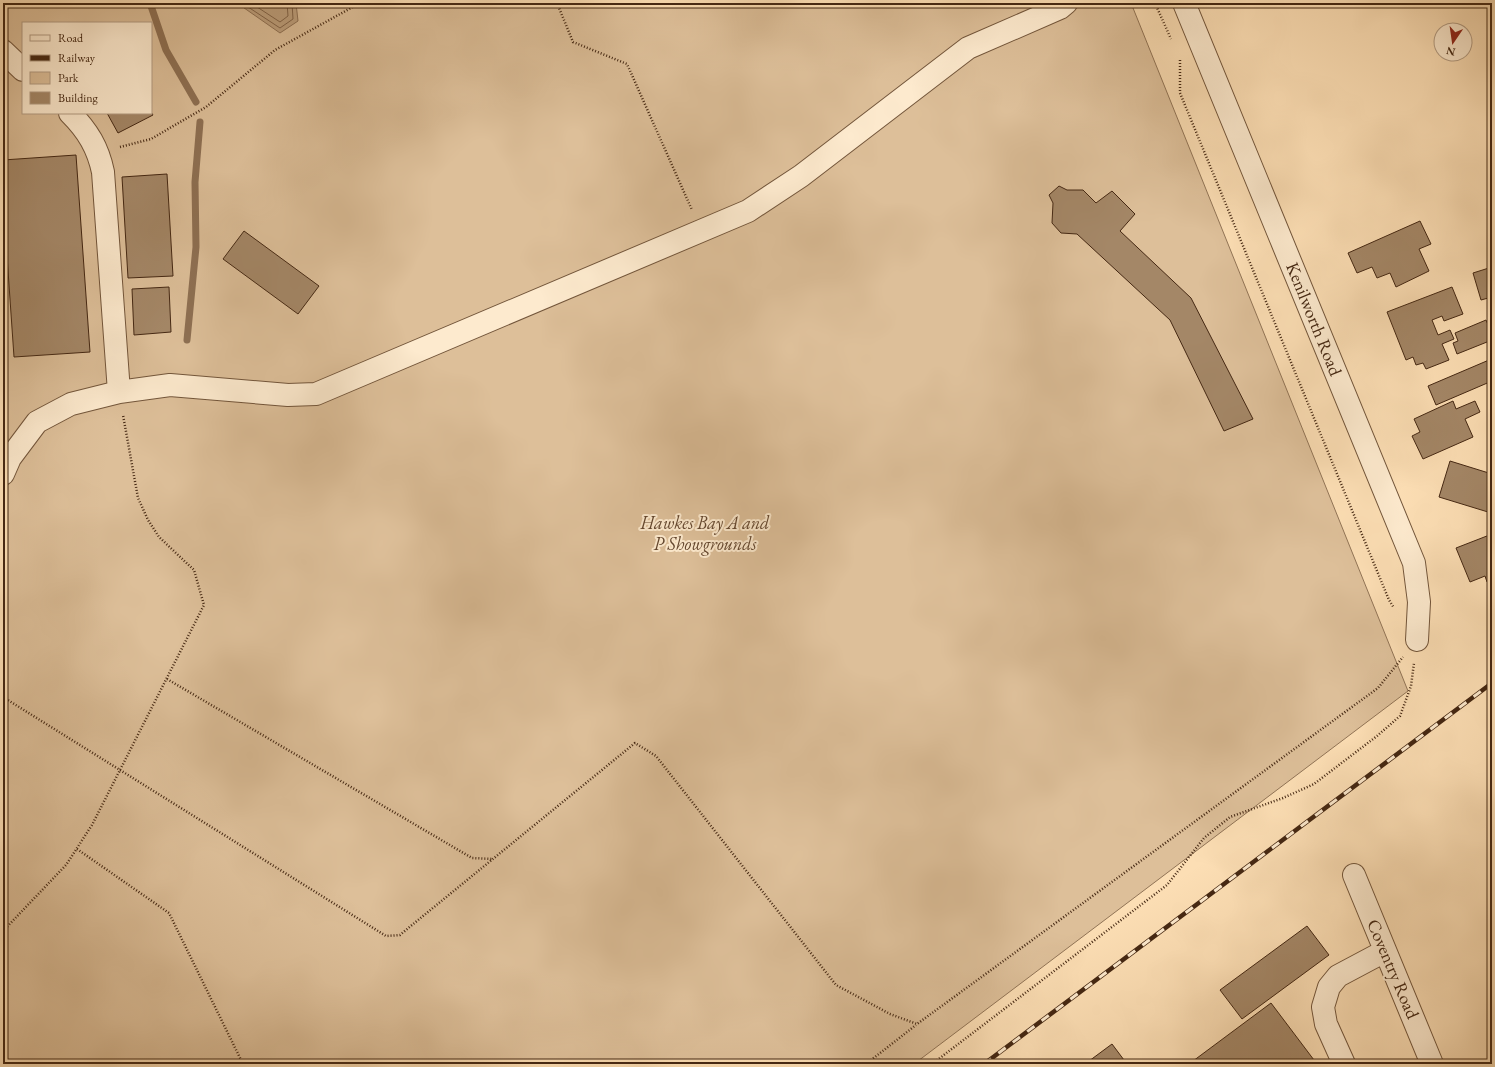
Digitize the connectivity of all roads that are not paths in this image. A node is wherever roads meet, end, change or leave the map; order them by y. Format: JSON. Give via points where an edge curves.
{"nodes":[{"id":1,"x":1066,"y":3,"type":"edge"},
{"id":2,"x":1184,"y":3,"type":"edge"},
{"id":3,"x":3,"y":51,"type":"edge"},
{"id":4,"x":22,"y":69,"type":"edge"},
{"id":5,"x":71,"y":114,"type":"edge"},
{"id":6,"x":119,"y":392,"type":"junction"},
{"id":7,"x":3,"y":474,"type":"edge"},
{"id":8,"x":1417,"y":640,"type":"road end"},
{"id":9,"x":1354,"y":875,"type":"dead end"},
{"id":10,"x":1386,"y":952,"type":"junction"},
{"id":11,"x":1344,"y":1064,"type":"edge"},
{"id":12,"x":1432,"y":1064,"type":"edge"}],
"edges":[{"from":1,"to":6,"type":"street","via":[[1060,8],[968,48],[801,176],[748,211],[316,394],[288,395],[170,385]]},
{"from":2,"to":8,"type":"street","name":"Kenilworth Road","via":[[1414,563],[1419,602]]},
{"from":3,"to":4,"type":"street"},
{"from":5,"to":6,"type":"street","via":[[81,124],[99,153],[103,172]]},
{"from":6,"to":7,"type":"street","via":[[71,404],[37,422],[10,458]]},
{"from":9,"to":10,"type":"street","name":"Coventry Road"},
{"from":10,"to":11,"type":"street","via":[[1338,976],[1329,987],[1324,1007],[1326,1024]]},
{"from":10,"to":12,"type":"street","name":"Coventry Road"}]}
